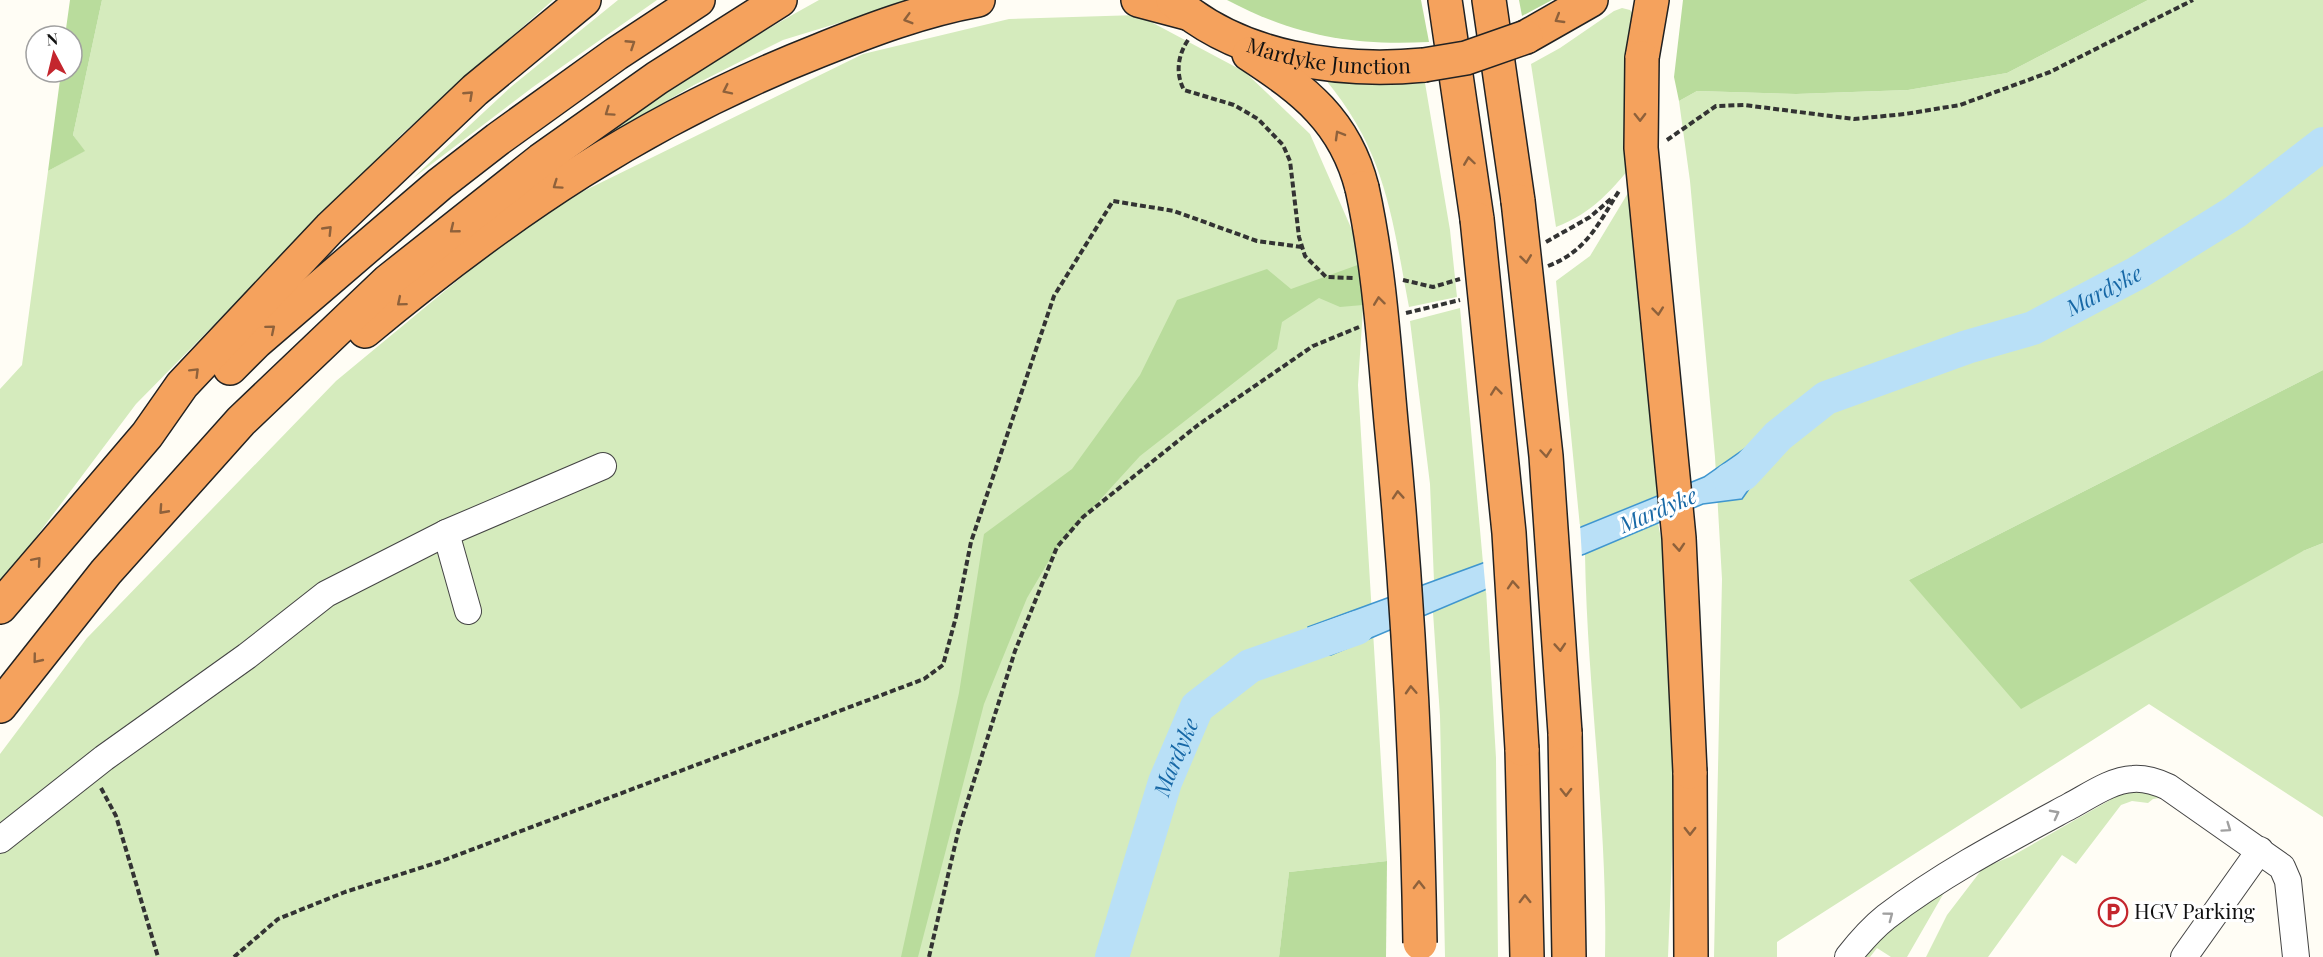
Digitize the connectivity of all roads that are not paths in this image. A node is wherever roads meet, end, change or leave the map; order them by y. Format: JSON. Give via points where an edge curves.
{"nodes":[{"id":1,"x":584,"y":0,"type":"edge"},
{"id":2,"x":698,"y":0,"type":"edge"},
{"id":3,"x":780,"y":0,"type":"edge"},
{"id":4,"x":978,"y":0,"type":"edge"},
{"id":5,"x":1138,"y":0,"type":"edge"},
{"id":6,"x":1445,"y":0,"type":"edge"},
{"id":7,"x":1489,"y":0,"type":"edge"},
{"id":8,"x":1591,"y":0,"type":"edge"},
{"id":9,"x":1652,"y":0,"type":"edge"},
{"id":10,"x":1194,"y":17,"type":"edge"},
{"id":11,"x":147,"y":435,"type":"junction"},
{"id":12,"x":603,"y":466,"type":"dead end"},
{"id":13,"x":202,"y":467,"type":"junction"},
{"id":14,"x":446,"y":533,"type":"junction"},
{"id":15,"x":0,"y":607,"type":"edge"},
{"id":16,"x":468,"y":611,"type":"dead end"},
{"id":17,"x":0,"y":706,"type":"edge"},
{"id":18,"x":0,"y":840,"type":"edge"},
{"id":19,"x":2260,"y":850,"type":"junction"},
{"id":20,"x":1420,"y":950,"type":"edge"},
{"id":21,"x":1527,"y":957,"type":"edge"},
{"id":22,"x":1569,"y":957,"type":"edge"},
{"id":23,"x":1691,"y":957,"type":"edge"},
{"id":24,"x":1848,"y":957,"type":"edge"},
{"id":25,"x":2184,"y":957,"type":"edge"},
{"id":26,"x":2296,"y":957,"type":"edge"}],
"edges":[{"from":11,"to":1,"type":"highway","one_way":true,"via":[[182,385],[330,228],[475,90]]},
{"from":11,"to":2,"type":"highway","one_way":true,"via":[[200,398],[256,342],[440,184],[615,54]]},
{"from":3,"to":13,"type":"highway","one_way":true,"via":[[657,78],[541,160],[388,281],[241,421]]},
{"from":4,"to":13,"type":"highway","one_way":true,"via":[[876,28],[756,75],[663,122],[568,177],[408,296],[234,448]]},
{"from":5,"to":10,"type":"highway"},
{"from":21,"to":6,"type":"highway","one_way":true,"bridge":true,"via":[[1522,748],[1509,522],[1477,219]]},
{"from":7,"to":22,"type":"highway","one_way":true,"bridge":true,"via":[[1518,201],[1546,456],[1565,733]]},
{"from":8,"to":10,"type":"highway","name":"Mardyke Junction","one_way":true,"bridge":true,"via":[[1526,37],[1466,58],[1366,68],[1256,46]]},
{"from":9,"to":23,"type":"highway","one_way":true,"bridge":true,"via":[[1642,58],[1641,148],[1679,538],[1690,772]]},
{"from":20,"to":10,"type":"highway","one_way":true,"bridge":true,"via":[[1415,756],[1399,507],[1371,236],[1362,188],[1347,148],[1318,104]]},
{"from":15,"to":11,"type":"highway","one_way":true},
{"from":12,"to":14,"type":"lane"},
{"from":13,"to":17,"type":"highway","one_way":true,"via":[[106,572]]},
{"from":14,"to":16,"type":"lane"},
{"from":14,"to":18,"type":"lane","via":[[326,594]]},
{"from":24,"to":19,"type":"lane","one_way":true,"via":[[1885,918],[1926,889],[2111,784],[2132,778],[2153,780],[2168,787]]},
{"from":19,"to":25,"type":"lane"},
{"from":19,"to":26,"type":"lane","via":[[2282,867],[2288,880]]}]}
